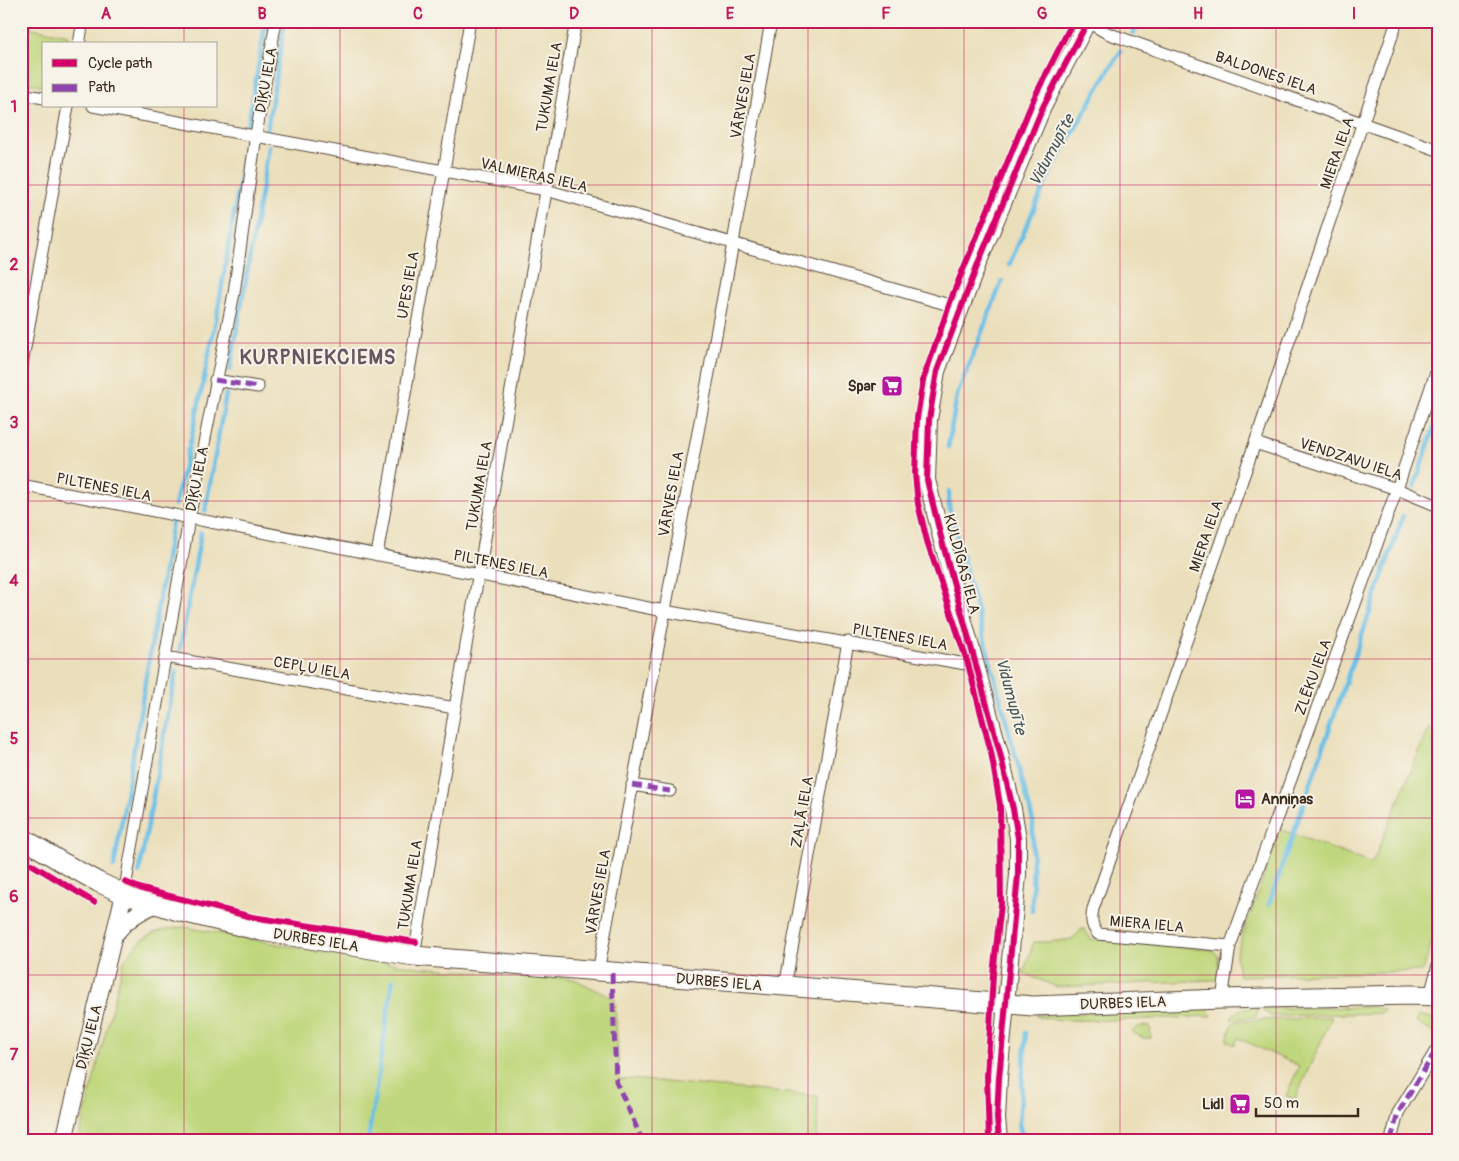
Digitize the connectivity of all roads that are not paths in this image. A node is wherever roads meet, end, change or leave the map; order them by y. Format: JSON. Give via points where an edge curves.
{"nodes":[{"id":1,"x":83,"y":21,"type":"edge"},
{"id":2,"x":276,"y":21,"type":"edge"},
{"id":3,"x":470,"y":21,"type":"edge"},
{"id":4,"x":576,"y":21,"type":"edge"},
{"id":5,"x":771,"y":21,"type":"edge"},
{"id":6,"x":1397,"y":21,"type":"edge"},
{"id":7,"x":1087,"y":22,"type":"edge"},
{"id":8,"x":79,"y":42,"type":"edge"},
{"id":9,"x":21,"y":94,"type":"edge"},
{"id":10,"x":42,"y":98,"type":"edge"},
{"id":11,"x":68,"y":108,"type":"edge"},
{"id":12,"x":104,"y":108,"type":"edge"},
{"id":13,"x":1363,"y":123,"type":"junction"},
{"id":14,"x":256,"y":135,"type":"junction"},
{"id":15,"x":1438,"y":150,"type":"edge"},
{"id":16,"x":444,"y":171,"type":"junction"},
{"id":17,"x":546,"y":190,"type":"junction"},
{"id":18,"x":733,"y":243,"type":"junction"},
{"id":19,"x":960,"y":308,"type":"junction"},
{"id":20,"x":1438,"y":366,"type":"edge"},
{"id":21,"x":21,"y":370,"type":"edge"},
{"id":22,"x":216,"y":380,"type":"junction"},
{"id":23,"x":258,"y":387,"type":"dead end"},
{"id":24,"x":1255,"y":443,"type":"junction"},
{"id":25,"x":21,"y":485,"type":"edge"},
{"id":26,"x":1397,"y":489,"type":"junction"},
{"id":27,"x":1438,"y":506,"type":"edge"},
{"id":28,"x":189,"y":519,"type":"junction"},
{"id":29,"x":376,"y":555,"type":"junction"},
{"id":30,"x":478,"y":575,"type":"junction"},
{"id":31,"x":664,"y":611,"type":"junction"},
{"id":32,"x":848,"y":642,"type":"junction"},
{"id":33,"x":165,"y":657,"type":"junction"},
{"id":34,"x":977,"y":666,"type":"junction"},
{"id":35,"x":455,"y":708,"type":"junction"},
{"id":36,"x":632,"y":785,"type":"junction"},
{"id":37,"x":670,"y":791,"type":"dead end"},
{"id":38,"x":21,"y":837,"type":"edge"},
{"id":39,"x":124,"y":894,"type":"junction"},
{"id":40,"x":156,"y":904,"type":"junction"},
{"id":41,"x":114,"y":935,"type":"junction"},
{"id":42,"x":1230,"y":946,"type":"junction"},
{"id":43,"x":414,"y":956,"type":"junction"},
{"id":44,"x":1438,"y":965,"type":"edge"},
{"id":45,"x":598,"y":972,"type":"junction"},
{"id":46,"x":785,"y":987,"type":"junction"},
{"id":47,"x":1435,"y":996,"type":"edge"},
{"id":48,"x":1222,"y":999,"type":"junction"},
{"id":49,"x":1007,"y":1005,"type":"junction"},
{"id":50,"x":1438,"y":1047,"type":"edge"},
{"id":51,"x":64,"y":1140,"type":"edge"},
{"id":52,"x":999,"y":1140,"type":"edge"},
{"id":53,"x":1391,"y":1140,"type":"edge"}],
"edges":[{"from":1,"to":8,"type":"street"},
{"from":2,"to":14,"type":"street","name":"DĪĶU IELA"},
{"from":3,"to":16,"type":"street","name":"UPES IELA"},
{"from":4,"to":17,"type":"street","name":"TUKUMA IELA"},
{"from":5,"to":18,"type":"street","name":"VĀRVES IELA"},
{"from":6,"to":13,"type":"street","name":"MIERA IELA"},
{"from":7,"to":13,"type":"street","name":"BALDONES IELA","via":[[1107,33]]},
{"from":7,"to":19,"type":"street","name":"KULDĪGAS IELA","via":[[1042,107]]},
{"from":9,"to":10,"type":"street"},
{"from":11,"to":21,"type":"street"},
{"from":12,"to":14,"type":"street","name":"VALMIERAS IELA"},
{"from":13,"to":15,"type":"street","name":"BALDONES IELA"},
{"from":13,"to":24,"type":"street","name":"MIERA IELA"},
{"from":14,"to":16,"type":"street","name":"VALMIERAS IELA"},
{"from":14,"to":22,"type":"street","name":"DĪĶU IELA","via":[[234,293]]},
{"from":16,"to":17,"type":"street","name":"VALMIERAS IELA"},
{"from":16,"to":29,"type":"street","name":"UPES IELA"},
{"from":17,"to":18,"type":"street","name":"VALMIERAS IELA"},
{"from":17,"to":30,"type":"street","name":"TUKUMA IELA"},
{"from":18,"to":19,"type":"street","name":"VALMIERAS IELA"},
{"from":18,"to":31,"type":"street","name":"VĀRVES IELA"},
{"from":19,"to":34,"type":"street","name":"KULDĪGAS IELA","via":[[936,372],[929,420],[928,480]]},
{"from":20,"to":26,"type":"street","name":"ZLĒKU IELA"},
{"from":22,"to":23,"type":"street"},
{"from":22,"to":28,"type":"street","name":"DĪĶU IELA"},
{"from":24,"to":26,"type":"street","name":"VENDZAVU IELA"},
{"from":24,"to":42,"type":"street","name":"MIERA IELA","via":[[1091,922],[1098,934],[1108,936]]},
{"from":25,"to":28,"type":"street","name":"PILTENES IELA"},
{"from":26,"to":27,"type":"street","name":"VENDZAVU IELA"},
{"from":26,"to":42,"type":"street","name":"ZLĒKU IELA"},
{"from":28,"to":29,"type":"street","name":"PILTENES IELA"},
{"from":28,"to":33,"type":"street","name":"DĪĶU IELA"},
{"from":29,"to":30,"type":"street","name":"PILTENES IELA"},
{"from":30,"to":31,"type":"street","name":"PILTENES IELA"},
{"from":30,"to":35,"type":"street","name":"TUKUMA IELA"},
{"from":31,"to":32,"type":"street","name":"PILTENES IELA"},
{"from":31,"to":36,"type":"street","name":"VĀRVES IELA"},
{"from":32,"to":34,"type":"street","name":"PILTENES IELA"},
{"from":32,"to":46,"type":"street","name":"ZAĻĀ IELA"},
{"from":33,"to":35,"type":"street","name":"CEPĻU IELA"},
{"from":33,"to":39,"type":"street","name":"DĪĶU IELA"},
{"from":34,"to":49,"type":"street","name":"KULDĪGAS IELA","via":[[1014,809],[1018,838]]},
{"from":35,"to":43,"type":"street","name":"TUKUMA IELA"},
{"from":36,"to":37,"type":"street"},
{"from":36,"to":45,"type":"street","name":"VĀRVES IELA"},
{"from":38,"to":39,"type":"main road","name":"DURBES IELA"},
{"from":39,"to":40,"type":"main road","name":"DURBES IELA"},
{"from":39,"to":41,"type":"street","name":"DĪĶU IELA"},
{"from":40,"to":41,"type":"street","name":"DĪĶU IELA","via":[[124,922]]},
{"from":40,"to":43,"type":"main road","name":"DURBES IELA","via":[[261,931]]},
{"from":41,"to":51,"type":"street","name":"DĪĶU IELA"},
{"from":42,"to":48,"type":"street","name":"ZLĒKU IELA"},
{"from":43,"to":45,"type":"main road","name":"DURBES IELA"},
{"from":44,"to":47,"type":"street"},
{"from":45,"to":46,"type":"main road","name":"DURBES IELA"},
{"from":46,"to":49,"type":"main road","name":"DURBES IELA"},
{"from":47,"to":48,"type":"main road","name":"DURBES IELA"},
{"from":48,"to":49,"type":"main road","name":"DURBES IELA"},
{"from":49,"to":52,"type":"street","name":"KULDĪGAS IELA","via":[[996,1118]]},
{"from":50,"to":53,"type":"street","via":[[1398,1113]]}]}
